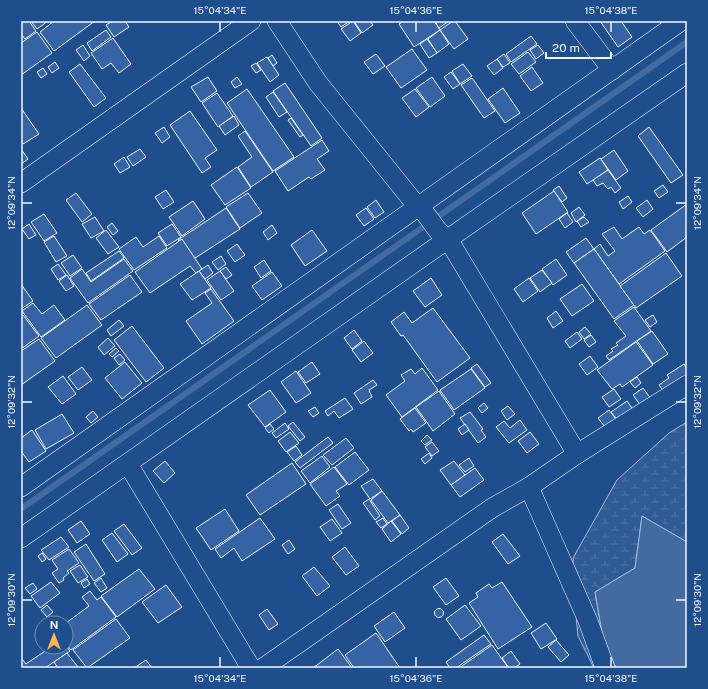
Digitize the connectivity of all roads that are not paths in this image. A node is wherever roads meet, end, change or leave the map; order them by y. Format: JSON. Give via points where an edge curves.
{"nodes":[{"id":1,"x":251,"y":21,"type":"edge"},
{"id":2,"x":277,"y":21,"type":"edge"},
{"id":3,"x":575,"y":21,"type":"edge"},
{"id":4,"x":682,"y":21,"type":"edge"},
{"id":5,"x":612,"y":70,"type":"junction"},
{"id":6,"x":687,"y":73,"type":"edge"},
{"id":7,"x":21,"y":183,"type":"edge"},
{"id":8,"x":420,"y":208,"type":"junction"},
{"id":9,"x":445,"y":238,"type":"junction"},
{"id":10,"x":687,"y":386,"type":"edge"},
{"id":11,"x":577,"y":454,"type":"junction"},
{"id":12,"x":128,"y":464,"type":"junction"},
{"id":13,"x":21,"y":487,"type":"edge"},
{"id":14,"x":529,"y":487,"type":"junction"},
{"id":15,"x":21,"y":538,"type":"edge"},
{"id":16,"x":250,"y":668,"type":"edge"},
{"id":17,"x":263,"y":668,"type":"edge"},
{"id":18,"x":605,"y":668,"type":"edge"}],
"edges":[{"from":1,"to":7,"type":"street"},
{"from":2,"to":8,"type":"street","via":[[318,83]]},
{"from":3,"to":5,"type":"street"},
{"from":4,"to":5,"type":"street"},
{"from":5,"to":8,"type":"street"},
{"from":6,"to":9,"type":"street"},
{"from":8,"to":9,"type":"street"},
{"from":8,"to":13,"type":"street"},
{"from":9,"to":11,"type":"street"},
{"from":9,"to":12,"type":"street"},
{"from":10,"to":11,"type":"street"},
{"from":11,"to":14,"type":"street"},
{"from":12,"to":15,"type":"street"},
{"from":12,"to":16,"type":"street"},
{"from":14,"to":17,"type":"street","via":[[492,508]]},
{"from":14,"to":18,"type":"street","via":[[588,621]]}]}
